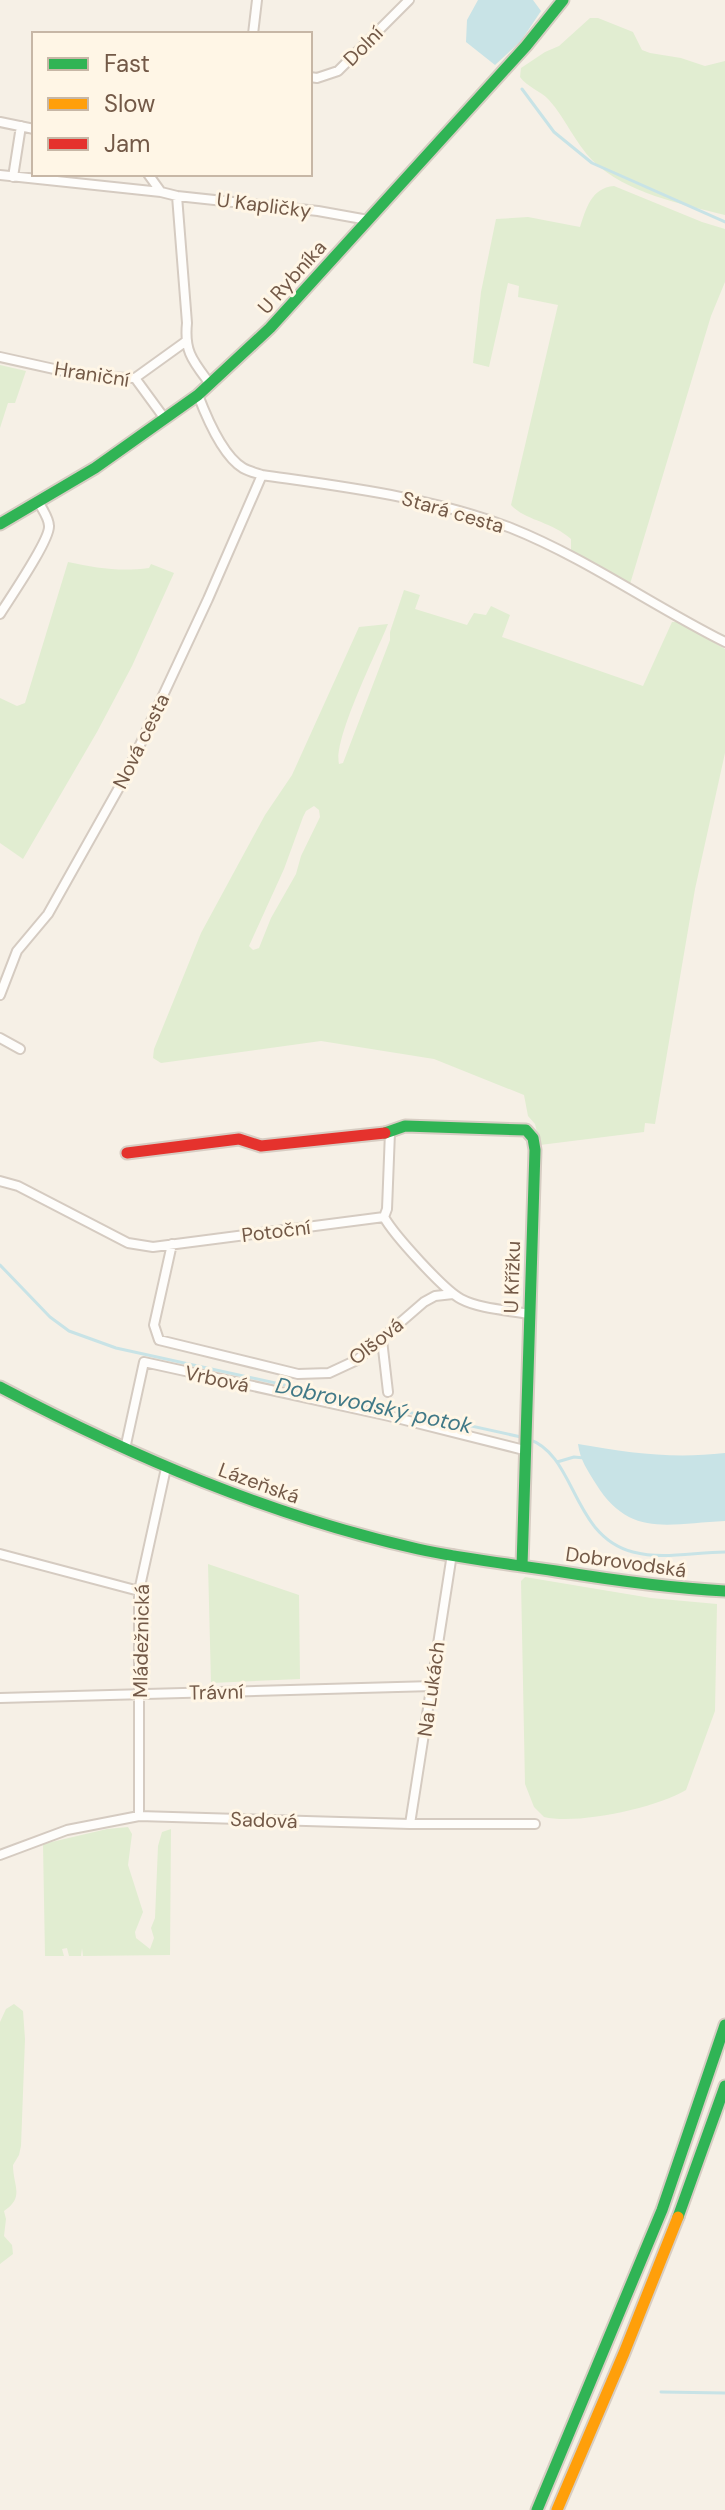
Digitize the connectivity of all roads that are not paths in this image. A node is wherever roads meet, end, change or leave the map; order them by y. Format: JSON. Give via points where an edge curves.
{"nodes":[{"id":1,"x":257,"y":0,"type":"edge"},
{"id":2,"x":409,"y":0,"type":"edge"},
{"id":3,"x":560,"y":1,"type":"edge"},
{"id":4,"x":253,"y":32,"type":"edge"},
{"id":5,"x":312,"y":77,"type":"edge"},
{"id":6,"x":0,"y":122,"type":"edge"},
{"id":7,"x":21,"y":126,"type":"junction"},
{"id":8,"x":32,"y":129,"type":"edge"},
{"id":9,"x":0,"y":175,"type":"edge"},
{"id":10,"x":149,"y":176,"type":"edge"},
{"id":11,"x":13,"y":177,"type":"junction"},
{"id":12,"x":161,"y":192,"type":"junction"},
{"id":13,"x":177,"y":196,"type":"junction"},
{"id":14,"x":368,"y":220,"type":"junction"},
{"id":15,"x":185,"y":342,"type":"junction"},
{"id":16,"x":0,"y":357,"type":"edge"},
{"id":17,"x":135,"y":378,"type":"junction"},
{"id":18,"x":210,"y":384,"type":"junction"},
{"id":19,"x":198,"y":395,"type":"junction"},
{"id":20,"x":165,"y":419,"type":"junction"},
{"id":21,"x":262,"y":475,"type":"junction"},
{"id":22,"x":39,"y":503,"type":"junction"},
{"id":23,"x":0,"y":524,"type":"edge"},
{"id":24,"x":0,"y":614,"type":"edge"},
{"id":25,"x":725,"y":642,"type":"edge"},
{"id":26,"x":0,"y":995,"type":"edge"},
{"id":27,"x":0,"y":1038,"type":"edge"},
{"id":28,"x":20,"y":1049,"type":"dead end"},
{"id":29,"x":390,"y":1132,"type":"junction"},
{"id":30,"x":127,"y":1153,"type":"dead end"},
{"id":31,"x":0,"y":1181,"type":"edge"},
{"id":32,"x":384,"y":1217,"type":"junction"},
{"id":33,"x":172,"y":1244,"type":"junction"},
{"id":34,"x":453,"y":1294,"type":"junction"},
{"id":35,"x":529,"y":1314,"type":"junction"},
{"id":36,"x":382,"y":1340,"type":"junction"},
{"id":37,"x":0,"y":1387,"type":"edge"},
{"id":38,"x":388,"y":1392,"type":"dead end"},
{"id":39,"x":524,"y":1448,"type":"junction"},
{"id":40,"x":125,"y":1449,"type":"junction"},
{"id":41,"x":166,"y":1468,"type":"junction"},
{"id":42,"x":0,"y":1554,"type":"edge"},
{"id":43,"x":452,"y":1554,"type":"junction"},
{"id":44,"x":522,"y":1566,"type":"junction"},
{"id":45,"x":139,"y":1591,"type":"junction"},
{"id":46,"x":725,"y":1591,"type":"edge"},
{"id":47,"x":433,"y":1686,"type":"junction"},
{"id":48,"x":140,"y":1694,"type":"junction"},
{"id":49,"x":0,"y":1698,"type":"edge"},
{"id":50,"x":139,"y":1816,"type":"junction"},
{"id":51,"x":410,"y":1824,"type":"junction"},
{"id":52,"x":535,"y":1824,"type":"dead end"},
{"id":53,"x":0,"y":1855,"type":"edge"},
{"id":54,"x":725,"y":2025,"type":"edge"},
{"id":55,"x":725,"y":2086,"type":"edge"},
{"id":56,"x":537,"y":2510,"type":"edge"},
{"id":57,"x":557,"y":2510,"type":"edge"}],
"edges":[{"from":1,"to":4,"type":"street"},
{"from":2,"to":5,"type":"street","name":"Dolní","via":[[338,71]]},
{"from":3,"to":14,"type":"main road","name":"U Rybníka","via":[[526,46]]},
{"from":6,"to":7,"type":"street"},
{"from":7,"to":8,"type":"street"},
{"from":7,"to":11,"type":"street"},
{"from":9,"to":11,"type":"street","name":"U Kapličky"},
{"from":10,"to":12,"type":"street"},
{"from":11,"to":12,"type":"street","name":"U Kapličky"},
{"from":12,"to":13,"type":"street","name":"U Kapličky"},
{"from":13,"to":14,"type":"street","name":"U Kapličky"},
{"from":13,"to":15,"type":"street"},
{"from":14,"to":18,"type":"main road","name":"U Rybníka","via":[[270,328]]},
{"from":15,"to":17,"type":"street"},
{"from":15,"to":18,"type":"street"},
{"from":16,"to":17,"type":"street","name":"Hraniční","via":[[90,377]]},
{"from":17,"to":20,"type":"street","name":"Hraniční"},
{"from":18,"to":19,"type":"main road","name":"U Rybníka"},
{"from":19,"to":20,"type":"main road","name":"U Rybníka"},
{"from":19,"to":21,"type":"street","name":"Stará cesta","via":[[231,458]]},
{"from":20,"to":22,"type":"main road","name":"U Rybníka"},
{"from":21,"to":25,"type":"street","name":"Stará cesta","via":[[392,494],[508,527]]},
{"from":21,"to":26,"type":"street","name":"Nová cesta","via":[[125,777],[48,914],[17,951]]},
{"from":22,"to":23,"type":"main road","name":"U Rybníka"},
{"from":22,"to":24,"type":"street","via":[[49,529]]},
{"from":27,"to":28,"type":"street"},
{"from":29,"to":30,"type":"main road","name":"U Křížku","via":[[261,1146],[239,1139]]},
{"from":29,"to":32,"type":"street"},
{"from":29,"to":35,"type":"main road","name":"U Křížku","via":[[405,1126],[526,1130],[533,1138]]},
{"from":31,"to":33,"type":"street","name":"Potoční","via":[[128,1243]]},
{"from":32,"to":33,"type":"street","name":"Potoční"},
{"from":32,"to":34,"type":"street","via":[[398,1239]]},
{"from":33,"to":36,"type":"street","name":"Olšová","via":[[154,1325],[162,1343],[298,1374],[329,1373]]},
{"from":34,"to":35,"type":"street","via":[[467,1302]]},
{"from":34,"to":36,"type":"street","name":"Olšová","via":[[424,1302]]},
{"from":35,"to":39,"type":"main road","name":"U Křížku"},
{"from":36,"to":38,"type":"street"},
{"from":37,"to":40,"type":"main road","name":"Lázeňská"},
{"from":39,"to":40,"type":"street","name":"Vrbová","via":[[144,1362]]},
{"from":39,"to":44,"type":"main road","name":"U Křížku"},
{"from":40,"to":41,"type":"main road","name":"Lázeňská"},
{"from":41,"to":43,"type":"main road","name":"Lázeňská","via":[[297,1517]]},
{"from":41,"to":45,"type":"street","name":"Mládežnická"},
{"from":42,"to":45,"type":"street"},
{"from":43,"to":44,"type":"main road","name":"Lázeňská"},
{"from":43,"to":47,"type":"street","name":"Na Lukách"},
{"from":44,"to":46,"type":"main road","name":"Dobrovodská"},
{"from":45,"to":48,"type":"street","name":"Mládežnická"},
{"from":47,"to":48,"type":"street","name":"Trávní"},
{"from":47,"to":51,"type":"street","name":"Na Lukách"},
{"from":48,"to":49,"type":"street","name":"Trávní"},
{"from":48,"to":50,"type":"street","name":"Mládežnická"},
{"from":50,"to":51,"type":"street","name":"Sadová"},
{"from":50,"to":53,"type":"street","name":"Sadová","via":[[67,1830]]},
{"from":51,"to":52,"type":"street","name":"Sadová"},
{"from":54,"to":56,"type":"main road","via":[[678,2171]]},
{"from":55,"to":57,"type":"main road","via":[[696,2174]]}]}
